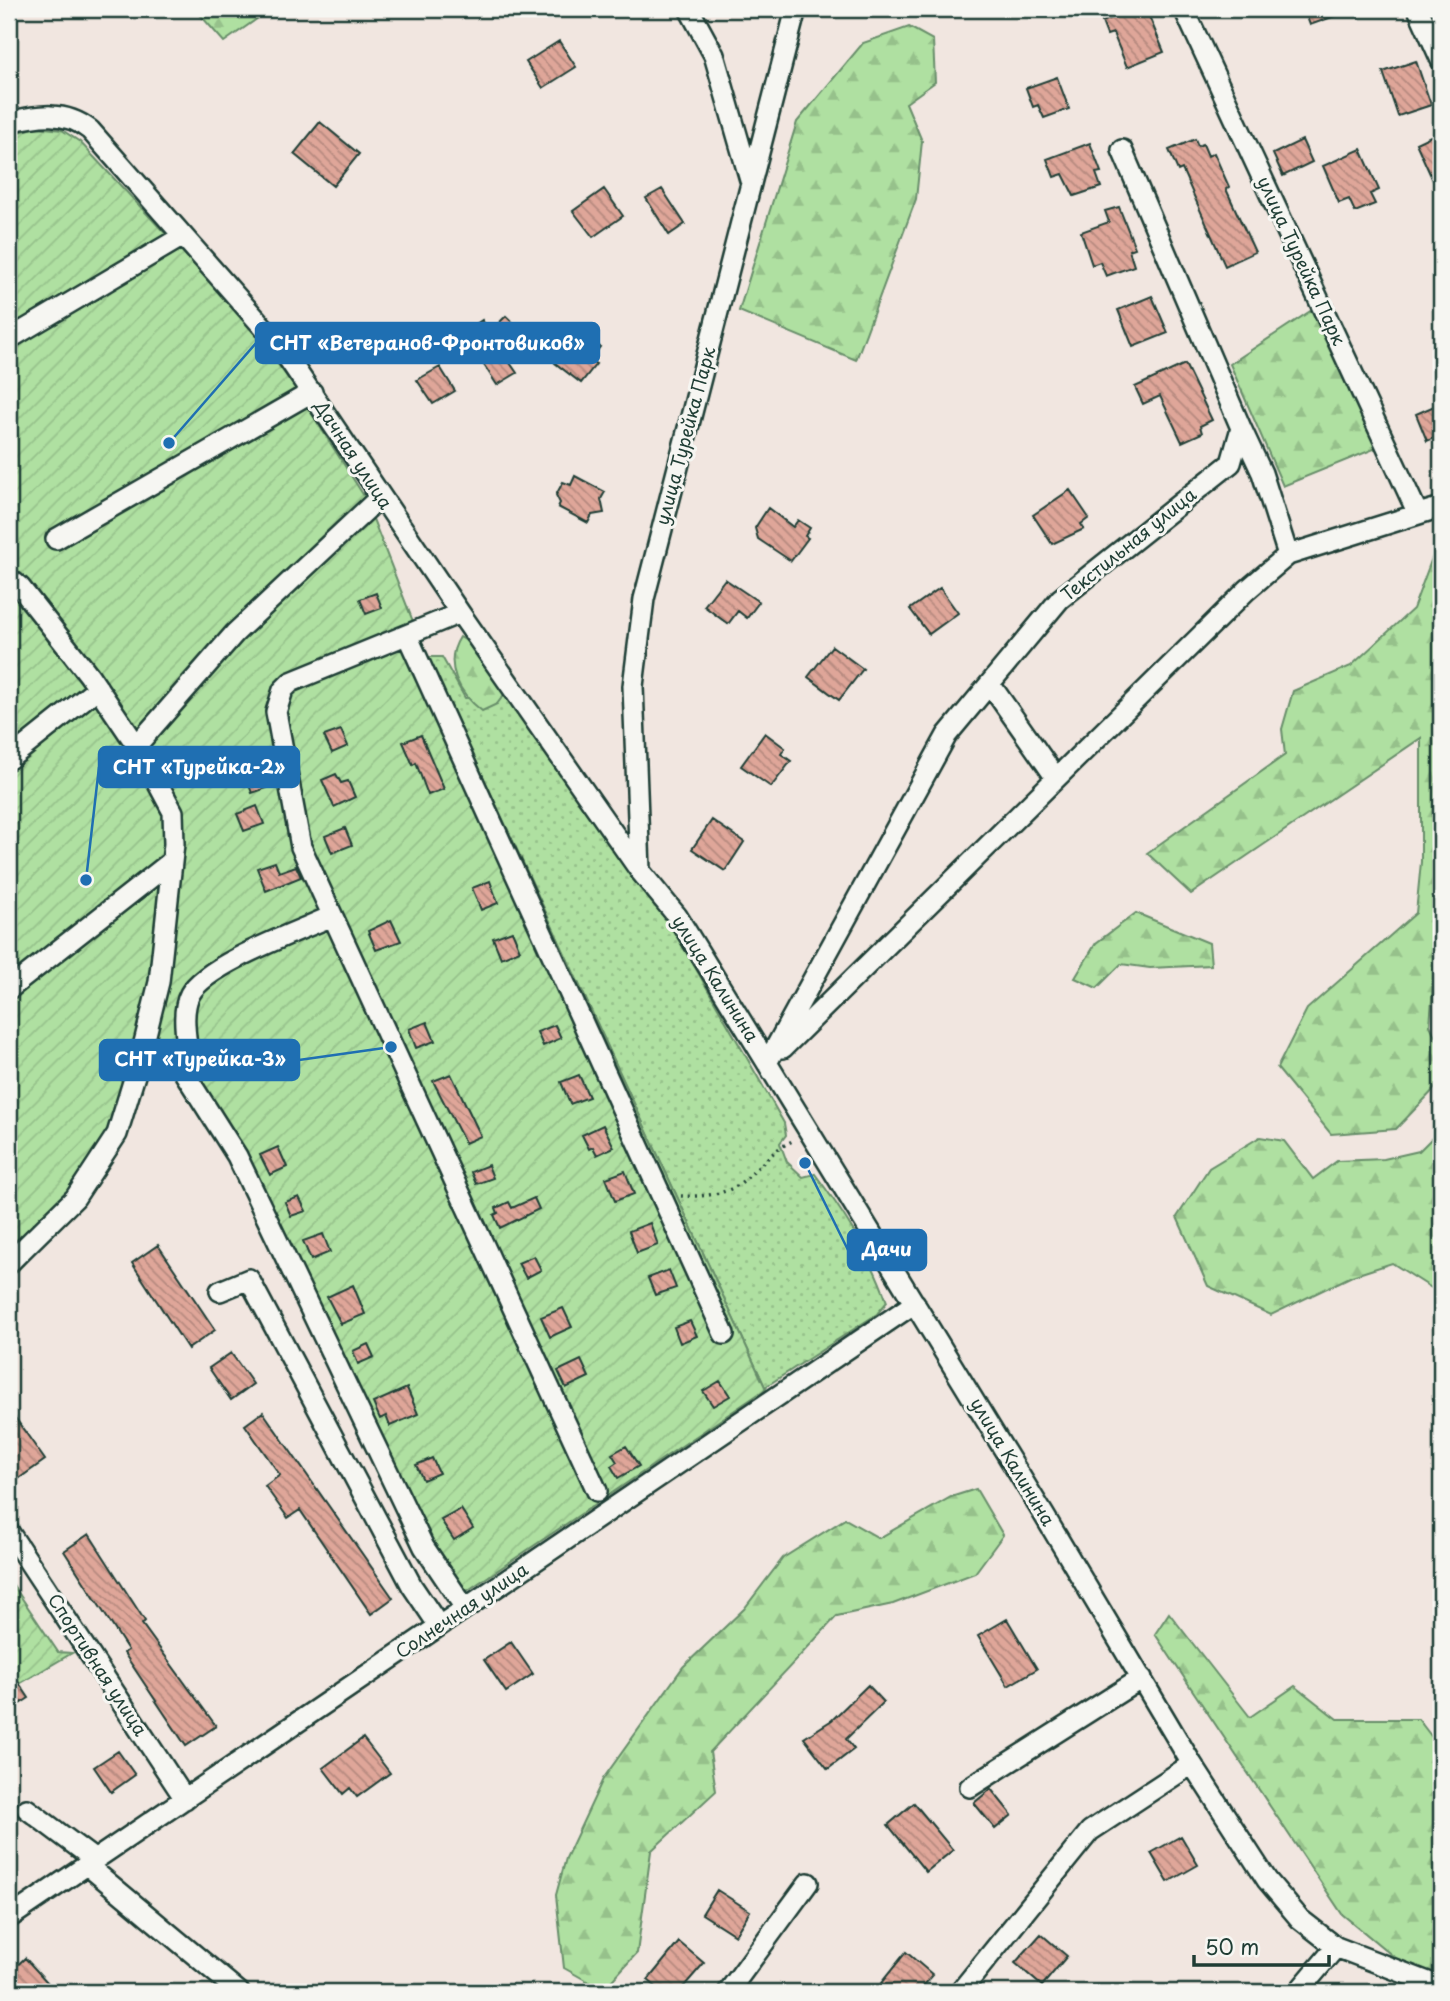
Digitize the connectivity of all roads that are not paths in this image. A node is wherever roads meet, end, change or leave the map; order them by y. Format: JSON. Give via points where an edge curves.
{"nodes":[{"id":1,"x":690,"y":9,"type":"edge"},
{"id":2,"x":796,"y":9,"type":"edge"},
{"id":3,"x":1184,"y":9,"type":"edge"},
{"id":4,"x":1418,"y":9,"type":"edge"},
{"id":5,"x":1441,"y":60,"type":"edge"},
{"id":6,"x":9,"y":122,"type":"edge"},
{"id":7,"x":1122,"y":150,"type":"dead end"},
{"id":8,"x":750,"y":181,"type":"junction"},
{"id":9,"x":183,"y":236,"type":"junction"},
{"id":10,"x":9,"y":339,"type":"edge"},
{"id":11,"x":312,"y":392,"type":"junction"},
{"id":12,"x":1241,"y":428,"type":"junction"},
{"id":13,"x":375,"y":490,"type":"junction"},
{"id":14,"x":1441,"y":507,"type":"edge"},
{"id":15,"x":1418,"y":514,"type":"junction"},
{"id":16,"x":56,"y":539,"type":"dead end"},
{"id":17,"x":1288,"y":555,"type":"junction"},
{"id":18,"x":13,"y":586,"type":"edge"},
{"id":19,"x":460,"y":613,"type":"junction"},
{"id":20,"x":407,"y":635,"type":"junction"},
{"id":21,"x":990,"y":684,"type":"junction"},
{"id":22,"x":98,"y":688,"type":"junction"},
{"id":23,"x":137,"y":745,"type":"junction"},
{"id":24,"x":9,"y":759,"type":"edge"},
{"id":25,"x":1056,"y":778,"type":"junction"},
{"id":26,"x":172,"y":861,"type":"junction"},
{"id":27,"x":640,"y":871,"type":"junction"},
{"id":28,"x":332,"y":916,"type":"junction"},
{"id":29,"x":9,"y":989,"type":"edge"},
{"id":30,"x":767,"y":1063,"type":"junction"},
{"id":31,"x":9,"y":1263,"type":"edge"},
{"id":32,"x":220,"y":1291,"type":"dead end"},
{"id":33,"x":915,"y":1303,"type":"junction"},
{"id":34,"x":724,"y":1334,"type":"dead end"},
{"id":35,"x":597,"y":1492,"type":"dead end"},
{"id":36,"x":9,"y":1532,"type":"edge"},
{"id":37,"x":465,"y":1608,"type":"junction"},
{"id":38,"x":439,"y":1626,"type":"junction"},
{"id":39,"x":1142,"y":1678,"type":"junction"},
{"id":40,"x":1192,"y":1764,"type":"junction"},
{"id":41,"x":971,"y":1787,"type":"dead end"},
{"id":42,"x":185,"y":1799,"type":"junction"},
{"id":43,"x":27,"y":1809,"type":"dead end"},
{"id":44,"x":91,"y":1863,"type":"junction"},
{"id":45,"x":808,"y":1883,"type":"dead end"},
{"id":46,"x":9,"y":1919,"type":"edge"},
{"id":47,"x":1336,"y":1947,"type":"junction"},
{"id":48,"x":1441,"y":1987,"type":"edge"},
{"id":49,"x":239,"y":1992,"type":"edge"},
{"id":50,"x":728,"y":1992,"type":"edge"},
{"id":51,"x":960,"y":1992,"type":"edge"},
{"id":52,"x":1298,"y":1992,"type":"edge"}],
"edges":[{"from":1,"to":8,"type":"street","via":[[714,55]]},
{"from":2,"to":8,"type":"street","name":"улица Турейка Парк"},
{"from":3,"to":15,"type":"street","name":"улица Турейка Парк"},
{"from":4,"to":5,"type":"street"},
{"from":6,"to":9,"type":"street","name":"Дачная улица","via":[[56,116],[82,124]]},
{"from":7,"to":12,"type":"street"},
{"from":8,"to":27,"type":"street","name":"улица Турейка Парк","via":[[644,599],[633,686]]},
{"from":9,"to":10,"type":"street"},
{"from":9,"to":11,"type":"street","name":"Дачная улица","via":[[279,345]]},
{"from":11,"to":13,"type":"street","name":"Дачная улица"},
{"from":11,"to":16,"type":"street"},
{"from":12,"to":17,"type":"street","via":[[1262,473]]},
{"from":12,"to":21,"type":"street","name":"Текстильная улица","via":[[1231,463],[1060,599]]},
{"from":13,"to":19,"type":"street","name":"Дачная улица"},
{"from":13,"to":23,"type":"street","via":[[380,497],[235,633]]},
{"from":14,"to":15,"type":"street"},
{"from":15,"to":17,"type":"street"},
{"from":17,"to":25,"type":"street"},
{"from":18,"to":22,"type":"street"},
{"from":19,"to":20,"type":"street"},
{"from":19,"to":27,"type":"street","name":"Дачная улица"},
{"from":20,"to":28,"type":"street","via":[[291,682],[277,701],[277,723],[301,847]]},
{"from":20,"to":34,"type":"street"},
{"from":21,"to":25,"type":"street"},
{"from":21,"to":30,"type":"street","name":"Текстильная улица","via":[[947,735]]},
{"from":22,"to":23,"type":"street"},
{"from":22,"to":24,"type":"street"},
{"from":23,"to":26,"type":"street","via":[[173,812]]},
{"from":25,"to":30,"type":"street"},
{"from":26,"to":29,"type":"street"},
{"from":26,"to":31,"type":"street","via":[[159,982],[117,1134],[75,1198]]},
{"from":27,"to":30,"type":"street","name":"улица Калинина","via":[[677,916]]},
{"from":28,"to":35,"type":"street"},
{"from":28,"to":37,"type":"street","via":[[223,965],[198,983],[188,996],[185,1014],[188,1054],[178,1063],[237,1156],[424,1547]]},
{"from":30,"to":33,"type":"street","name":"улица Калинина"},
{"from":32,"to":38,"type":"street","via":[[249,1279],[412,1586]]},
{"from":33,"to":37,"type":"street","name":"Солнечная улица"},
{"from":33,"to":39,"type":"street","name":"улица Калинина"},
{"from":36,"to":42,"type":"street","name":"Спортивная улица"},
{"from":37,"to":38,"type":"street","name":"Солнечная улица"},
{"from":38,"to":42,"type":"street","name":"Солнечная улица"},
{"from":39,"to":40,"type":"street","name":"улица Калинина"},
{"from":39,"to":41,"type":"street"},
{"from":40,"to":47,"type":"street","name":"улица Калинина","via":[[1279,1896]]},
{"from":40,"to":51,"type":"street","via":[[1090,1831]]},
{"from":42,"to":44,"type":"street","name":"Солнечная улица"},
{"from":43,"to":44,"type":"street"},
{"from":44,"to":46,"type":"street","name":"Солнечная улица"},
{"from":44,"to":49,"type":"street"},
{"from":45,"to":50,"type":"street"},
{"from":47,"to":48,"type":"street","name":"улица Калинина"},
{"from":47,"to":52,"type":"street"}]}
